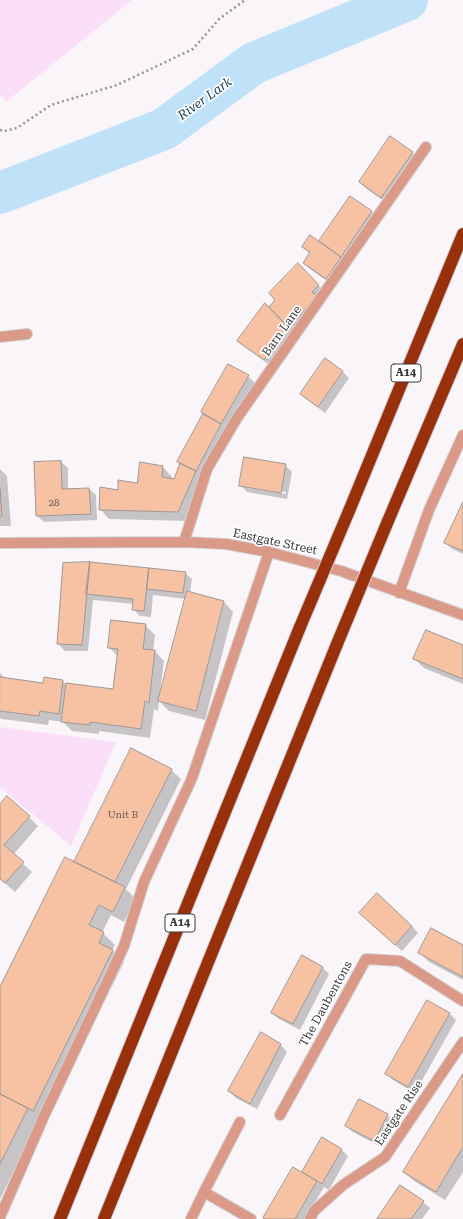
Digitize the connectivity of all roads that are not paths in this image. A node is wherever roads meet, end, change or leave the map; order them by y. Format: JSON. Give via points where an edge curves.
{"nodes":[{"id":1,"x":426,"y":147,"type":"dead end"},
{"id":2,"x":463,"y":234,"type":"edge"},
{"id":3,"x":27,"y":334,"type":"dead end"},
{"id":4,"x":0,"y":337,"type":"edge"},
{"id":5,"x":463,"y":344,"type":"edge"},
{"id":6,"x":463,"y":435,"type":"edge"},
{"id":7,"x":184,"y":542,"type":"junction"},
{"id":8,"x":0,"y":543,"type":"edge"},
{"id":9,"x":269,"y":552,"type":"junction"},
{"id":10,"x":399,"y":593,"type":"junction"},
{"id":11,"x":463,"y":615,"type":"edge"},
{"id":12,"x":463,"y":1001,"type":"edge"},
{"id":13,"x":463,"y":1042,"type":"edge"},
{"id":14,"x":280,"y":1116,"type":"dead end"},
{"id":15,"x":240,"y":1122,"type":"dead end"},
{"id":16,"x":204,"y":1192,"type":"junction"},
{"id":17,"x":0,"y":1217,"type":"edge"},
{"id":18,"x":60,"y":1219,"type":"edge"},
{"id":19,"x":104,"y":1219,"type":"edge"},
{"id":20,"x":191,"y":1219,"type":"edge"},
{"id":21,"x":251,"y":1219,"type":"edge"},
{"id":22,"x":310,"y":1219,"type":"edge"}],
"edges":[{"from":1,"to":7,"type":"street","name":"Barn Lane","via":[[233,424],[207,469]]},
{"from":2,"to":18,"type":"highway","number":"A14","bridge":true},
{"from":3,"to":4,"type":"street"},
{"from":5,"to":19,"type":"highway","bridge":true,"via":[[337,644]]},
{"from":6,"to":10,"type":"street","via":[[429,510]]},
{"from":7,"to":8,"type":"street","name":"Eastgate Street"},
{"from":7,"to":9,"type":"street","name":"Eastgate Street","via":[[226,544]]},
{"from":9,"to":10,"type":"street","name":"Eastgate Street","via":[[341,571]]},
{"from":9,"to":17,"type":"street","via":[[192,778],[144,882],[124,946],[44,1116]]},
{"from":10,"to":11,"type":"street","name":"Eastgate Street"},
{"from":12,"to":14,"type":"street","name":"The Daubentons","via":[[400,961],[366,958]]},
{"from":13,"to":22,"type":"street","name":"Eastgate Rise","via":[[385,1157],[343,1185],[314,1211]]},
{"from":15,"to":16,"type":"street"},
{"from":16,"to":20,"type":"street"},
{"from":16,"to":21,"type":"street"}]}
